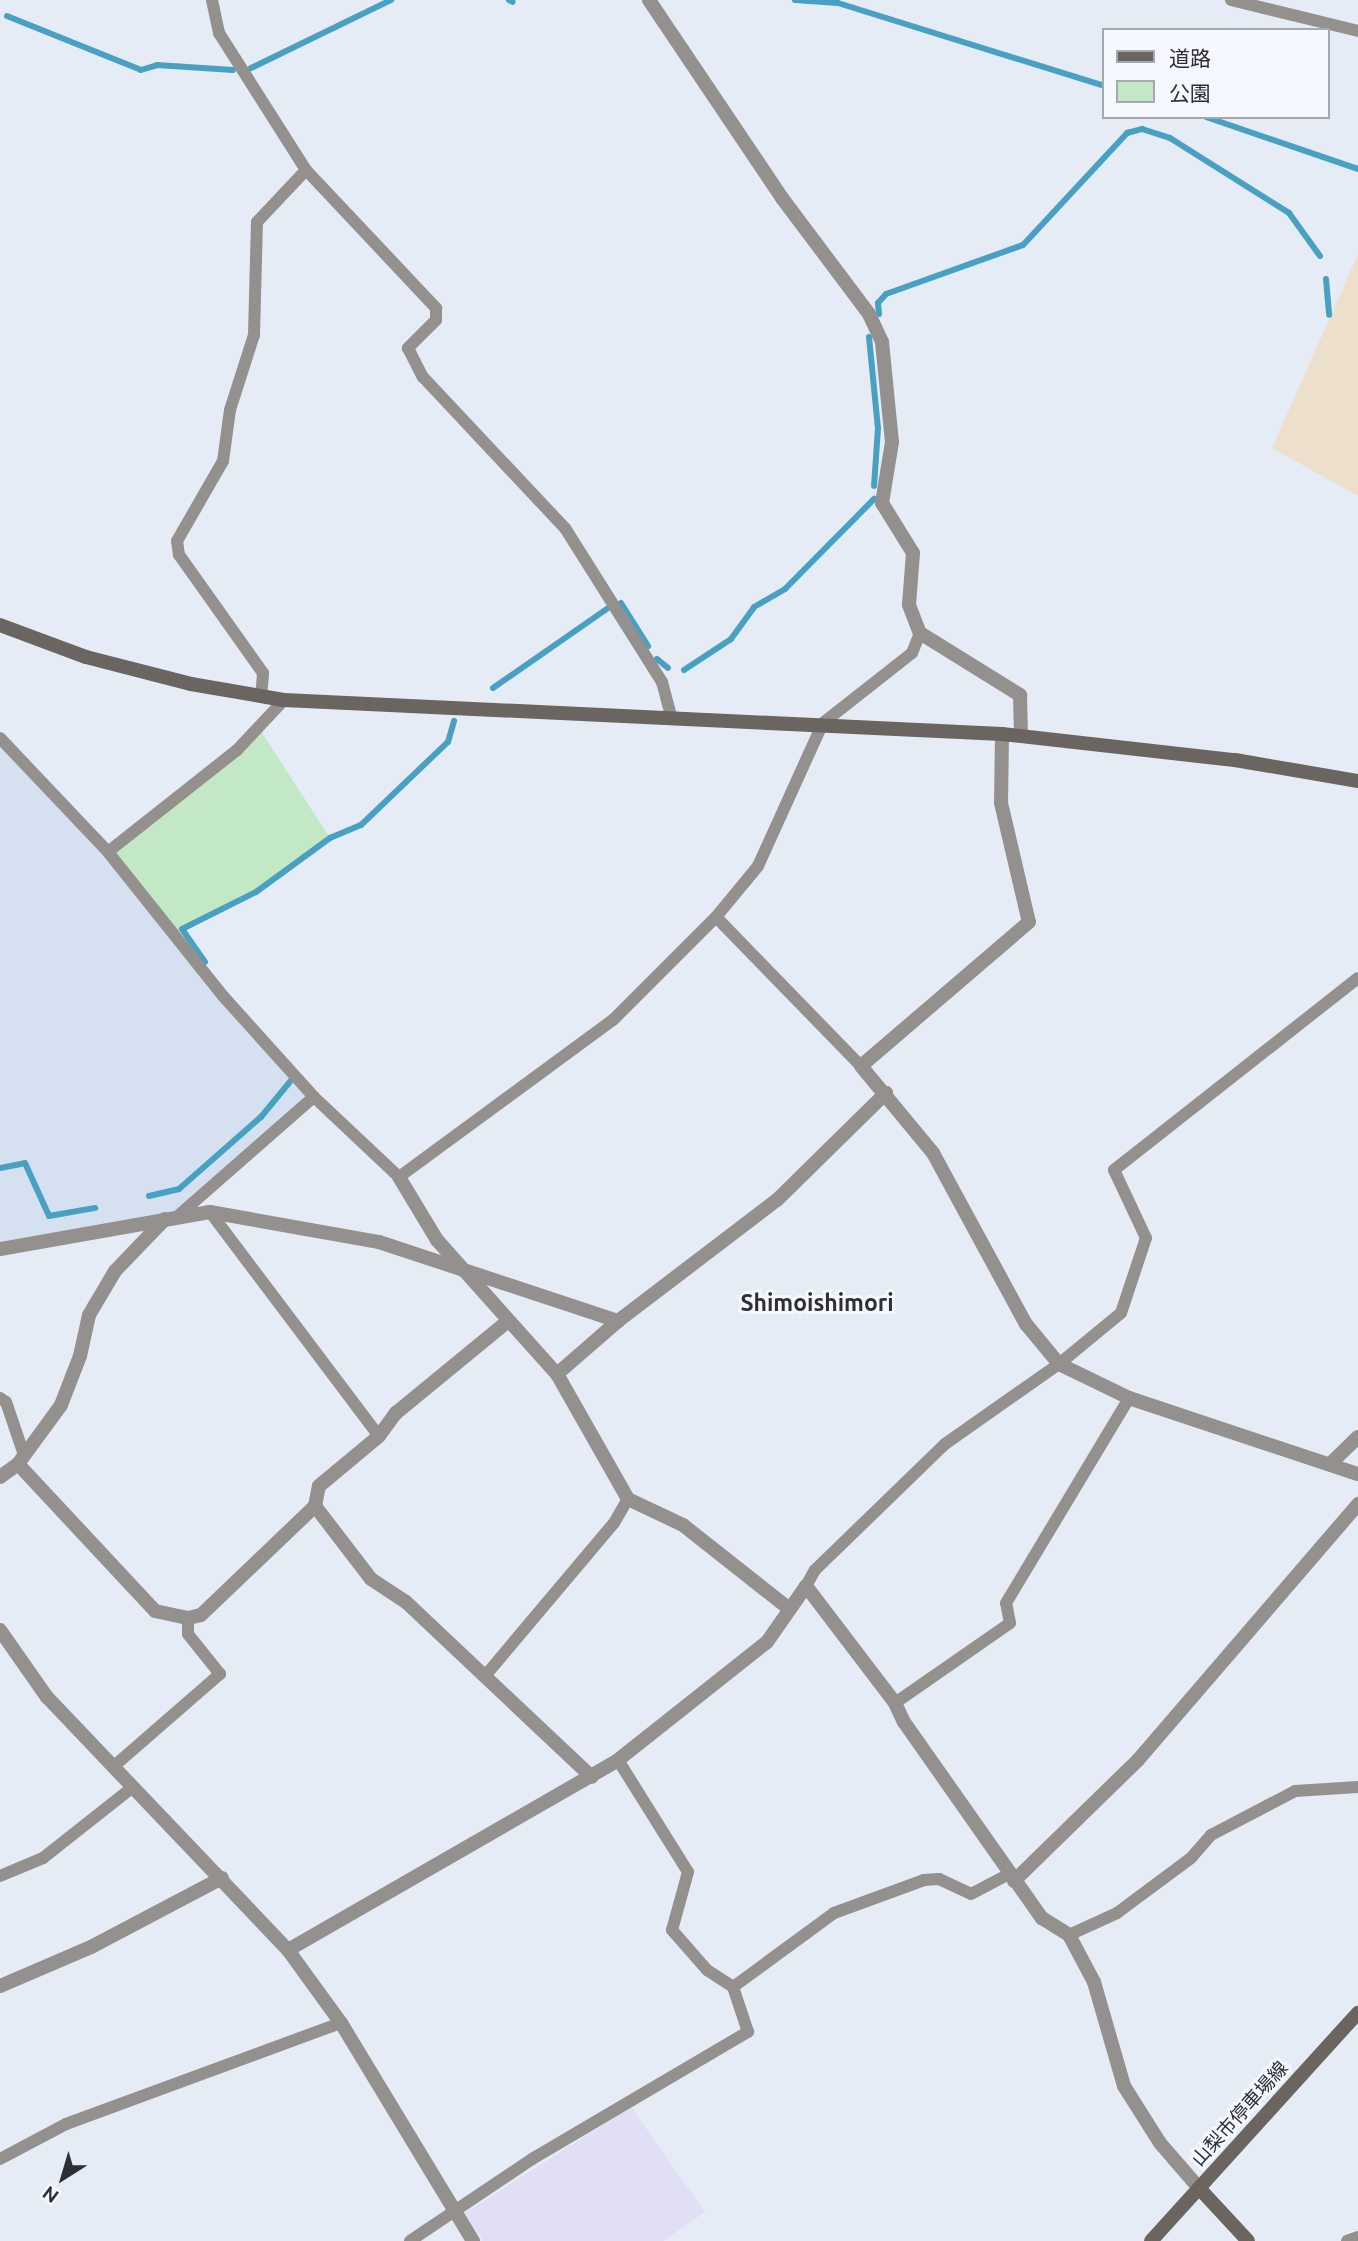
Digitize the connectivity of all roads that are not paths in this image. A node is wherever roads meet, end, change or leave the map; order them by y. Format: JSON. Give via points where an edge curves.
{"nodes":[{"id":1,"x":212,"y":0,"type":"edge"},
{"id":2,"x":1231,"y":0,"type":"edge"},
{"id":3,"x":654,"y":1,"type":"edge"},
{"id":4,"x":1358,"y":31,"type":"edge"},
{"id":5,"x":306,"y":170,"type":"junction"},
{"id":6,"x":0,"y":625,"type":"edge"},
{"id":7,"x":920,"y":633,"type":"junction"},
{"id":8,"x":261,"y":697,"type":"junction"},
{"id":9,"x":284,"y":700,"type":"junction"},
{"id":10,"x":671,"y":719,"type":"junction"},
{"id":11,"x":823,"y":723,"type":"junction"},
{"id":12,"x":1002,"y":734,"type":"junction"},
{"id":13,"x":1021,"y":736,"type":"junction"},
{"id":14,"x":0,"y":738,"type":"edge"},
{"id":15,"x":1358,"y":781,"type":"edge"},
{"id":16,"x":108,"y":852,"type":"junction"},
{"id":17,"x":716,"y":917,"type":"junction"},
{"id":18,"x":1358,"y":978,"type":"edge"},
{"id":19,"x":861,"y":1066,"type":"junction"},
{"id":20,"x":886,"y":1093,"type":"junction"},
{"id":21,"x":314,"y":1097,"type":"junction"},
{"id":22,"x":398,"y":1177,"type":"junction"},
{"id":23,"x":210,"y":1212,"type":"junction"},
{"id":24,"x":172,"y":1216,"type":"junction"},
{"id":25,"x":0,"y":1249,"type":"edge"},
{"id":26,"x":468,"y":1272,"type":"junction"},
{"id":27,"x":508,"y":1321,"type":"junction"},
{"id":28,"x":618,"y":1321,"type":"junction"},
{"id":29,"x":1059,"y":1364,"type":"junction"},
{"id":30,"x":557,"y":1374,"type":"junction"},
{"id":31,"x":0,"y":1398,"type":"edge"},
{"id":32,"x":1129,"y":1398,"type":"junction"},
{"id":33,"x":379,"y":1436,"type":"junction"},
{"id":34,"x":1358,"y":1437,"type":"edge"},
{"id":35,"x":21,"y":1460,"type":"junction"},
{"id":36,"x":1330,"y":1464,"type":"junction"},
{"id":37,"x":1358,"y":1474,"type":"edge"},
{"id":38,"x":0,"y":1478,"type":"edge"},
{"id":39,"x":628,"y":1499,"type":"junction"},
{"id":40,"x":1358,"y":1504,"type":"edge"},
{"id":41,"x":315,"y":1506,"type":"junction"},
{"id":42,"x":806,"y":1586,"type":"junction"},
{"id":43,"x":788,"y":1608,"type":"junction"},
{"id":44,"x":188,"y":1619,"type":"junction"},
{"id":45,"x":0,"y":1630,"type":"edge"},
{"id":46,"x":485,"y":1676,"type":"junction"},
{"id":47,"x":895,"y":1703,"type":"junction"},
{"id":48,"x":618,"y":1760,"type":"junction"},
{"id":49,"x":113,"y":1767,"type":"junction"},
{"id":50,"x":592,"y":1777,"type":"junction"},
{"id":51,"x":133,"y":1787,"type":"junction"},
{"id":52,"x":1358,"y":1787,"type":"edge"},
{"id":53,"x":0,"y":1875,"type":"edge"},
{"id":54,"x":1012,"y":1877,"type":"junction"},
{"id":55,"x":222,"y":1878,"type":"junction"},
{"id":56,"x":1069,"y":1935,"type":"junction"},
{"id":57,"x":288,"y":1950,"type":"junction"},
{"id":58,"x":0,"y":1986,"type":"edge"},
{"id":59,"x":733,"y":1987,"type":"junction"},
{"id":60,"x":1358,"y":2013,"type":"edge"},
{"id":61,"x":341,"y":2023,"type":"junction"},
{"id":62,"x":0,"y":2159,"type":"edge"},
{"id":63,"x":1199,"y":2188,"type":"junction"},
{"id":64,"x":455,"y":2213,"type":"junction"},
{"id":65,"x":1358,"y":2237,"type":"edge"},
{"id":66,"x":410,"y":2241,"type":"edge"},
{"id":67,"x":473,"y":2241,"type":"edge"},
{"id":68,"x":1151,"y":2241,"type":"edge"},
{"id":69,"x":1248,"y":2241,"type":"edge"},
{"id":70,"x":1347,"y":2241,"type":"edge"}],
"edges":[{"from":1,"to":5,"type":"lane","via":[[219,33]]},
{"from":2,"to":4,"type":"lane"},
{"from":3,"to":7,"type":"street","via":[[782,198],[869,314],[882,342],[892,442],[882,503],[913,554],[909,605]]},
{"from":5,"to":8,"type":"lane","via":[[257,222],[254,335],[230,410],[223,461],[177,541],[179,555],[263,673]]},
{"from":5,"to":10,"type":"lane","via":[[436,308],[436,320],[408,348],[424,377],[565,528],[662,682]]},
{"from":6,"to":8,"type":"street","via":[[86,657]]},
{"from":7,"to":11,"type":"lane","via":[[912,653]]},
{"from":7,"to":13,"type":"street","via":[[1020,695]]},
{"from":8,"to":9,"type":"street"},
{"from":9,"to":10,"type":"street"},
{"from":9,"to":16,"type":"lane","via":[[237,750]]},
{"from":10,"to":11,"type":"street"},
{"from":11,"to":12,"type":"street"},
{"from":11,"to":17,"type":"lane","via":[[758,866]]},
{"from":12,"to":13,"type":"street"},
{"from":12,"to":19,"type":"street","via":[[1001,803],[1029,922]]},
{"from":13,"to":15,"type":"street","via":[[1222,758]]},
{"from":14,"to":16,"type":"lane"},
{"from":16,"to":21,"type":"lane","via":[[223,996]]},
{"from":17,"to":19,"type":"lane"},
{"from":17,"to":22,"type":"lane","via":[[613,1020]]},
{"from":18,"to":29,"type":"lane","via":[[1114,1170],[1146,1238],[1121,1312]]},
{"from":19,"to":20,"type":"street"},
{"from":20,"to":28,"type":"street","via":[[777,1200]]},
{"from":20,"to":29,"type":"street","via":[[933,1153],[1026,1324]]},
{"from":21,"to":22,"type":"lane"},
{"from":21,"to":24,"type":"lane"},
{"from":22,"to":26,"type":"street","via":[[437,1240]]},
{"from":23,"to":24,"type":"street"},
{"from":23,"to":26,"type":"street","via":[[379,1242]]},
{"from":23,"to":33,"type":"lane"},
{"from":24,"to":25,"type":"street"},
{"from":24,"to":35,"type":"street","via":[[115,1271],[89,1315],[80,1356],[61,1405]]},
{"from":26,"to":27,"type":"street"},
{"from":26,"to":28,"type":"street"},
{"from":27,"to":30,"type":"street"},
{"from":27,"to":33,"type":"street","via":[[396,1413]]},
{"from":28,"to":30,"type":"street"},
{"from":29,"to":32,"type":"street"},
{"from":29,"to":42,"type":"lane","via":[[945,1444],[815,1570]]},
{"from":30,"to":39,"type":"street"},
{"from":31,"to":35,"type":"lane","via":[[6,1402]]},
{"from":32,"to":36,"type":"street"},
{"from":32,"to":47,"type":"lane","via":[[1006,1602],[1010,1623]]},
{"from":33,"to":41,"type":"street","via":[[319,1486]]},
{"from":34,"to":36,"type":"street"},
{"from":35,"to":38,"type":"street"},
{"from":35,"to":44,"type":"street","via":[[155,1611]]},
{"from":36,"to":37,"type":"street"},
{"from":39,"to":43,"type":"street","via":[[683,1525]]},
{"from":39,"to":46,"type":"lane","via":[[614,1523]]},
{"from":40,"to":54,"type":"street","via":[[1138,1760]]},
{"from":41,"to":44,"type":"street","via":[[201,1615]]},
{"from":41,"to":46,"type":"street","via":[[371,1579],[406,1602]]},
{"from":42,"to":43,"type":"street"},
{"from":42,"to":47,"type":"street"},
{"from":43,"to":48,"type":"street","via":[[785,1620],[767,1642]]},
{"from":44,"to":49,"type":"lane","via":[[188,1634],[220,1674]]},
{"from":45,"to":49,"type":"street","via":[[47,1697]]},
{"from":46,"to":50,"type":"street"},
{"from":47,"to":54,"type":"street"},
{"from":48,"to":50,"type":"street"},
{"from":48,"to":59,"type":"lane","via":[[688,1872],[671,1930],[707,1970]]},
{"from":49,"to":51,"type":"street"},
{"from":50,"to":57,"type":"street","via":[[436,1861]]},
{"from":51,"to":53,"type":"lane","via":[[43,1858]]},
{"from":51,"to":55,"type":"street"},
{"from":52,"to":56,"type":"lane","via":[[1295,1791],[1211,1835],[1191,1858],[1117,1913]]},
{"from":54,"to":56,"type":"street","via":[[1042,1918]]},
{"from":54,"to":59,"type":"lane","via":[[971,1894],[939,1879],[924,1880],[834,1913]]},
{"from":55,"to":57,"type":"street"},
{"from":55,"to":58,"type":"street","via":[[102,1942]]},
{"from":56,"to":63,"type":"street","via":[[1094,1982],[1124,2087],[1160,2143]]},
{"from":57,"to":61,"type":"street"},
{"from":59,"to":64,"type":"lane","via":[[748,2032],[532,2159]]},
{"from":60,"to":63,"type":"street","name":"山梨市停車場線"},
{"from":61,"to":62,"type":"lane","via":[[66,2124]]},
{"from":61,"to":64,"type":"street"},
{"from":63,"to":68,"type":"street","name":"山梨市停車場線"},
{"from":63,"to":69,"type":"street"},
{"from":64,"to":66,"type":"lane"},
{"from":64,"to":67,"type":"street"},
{"from":65,"to":70,"type":"lane"}]}
